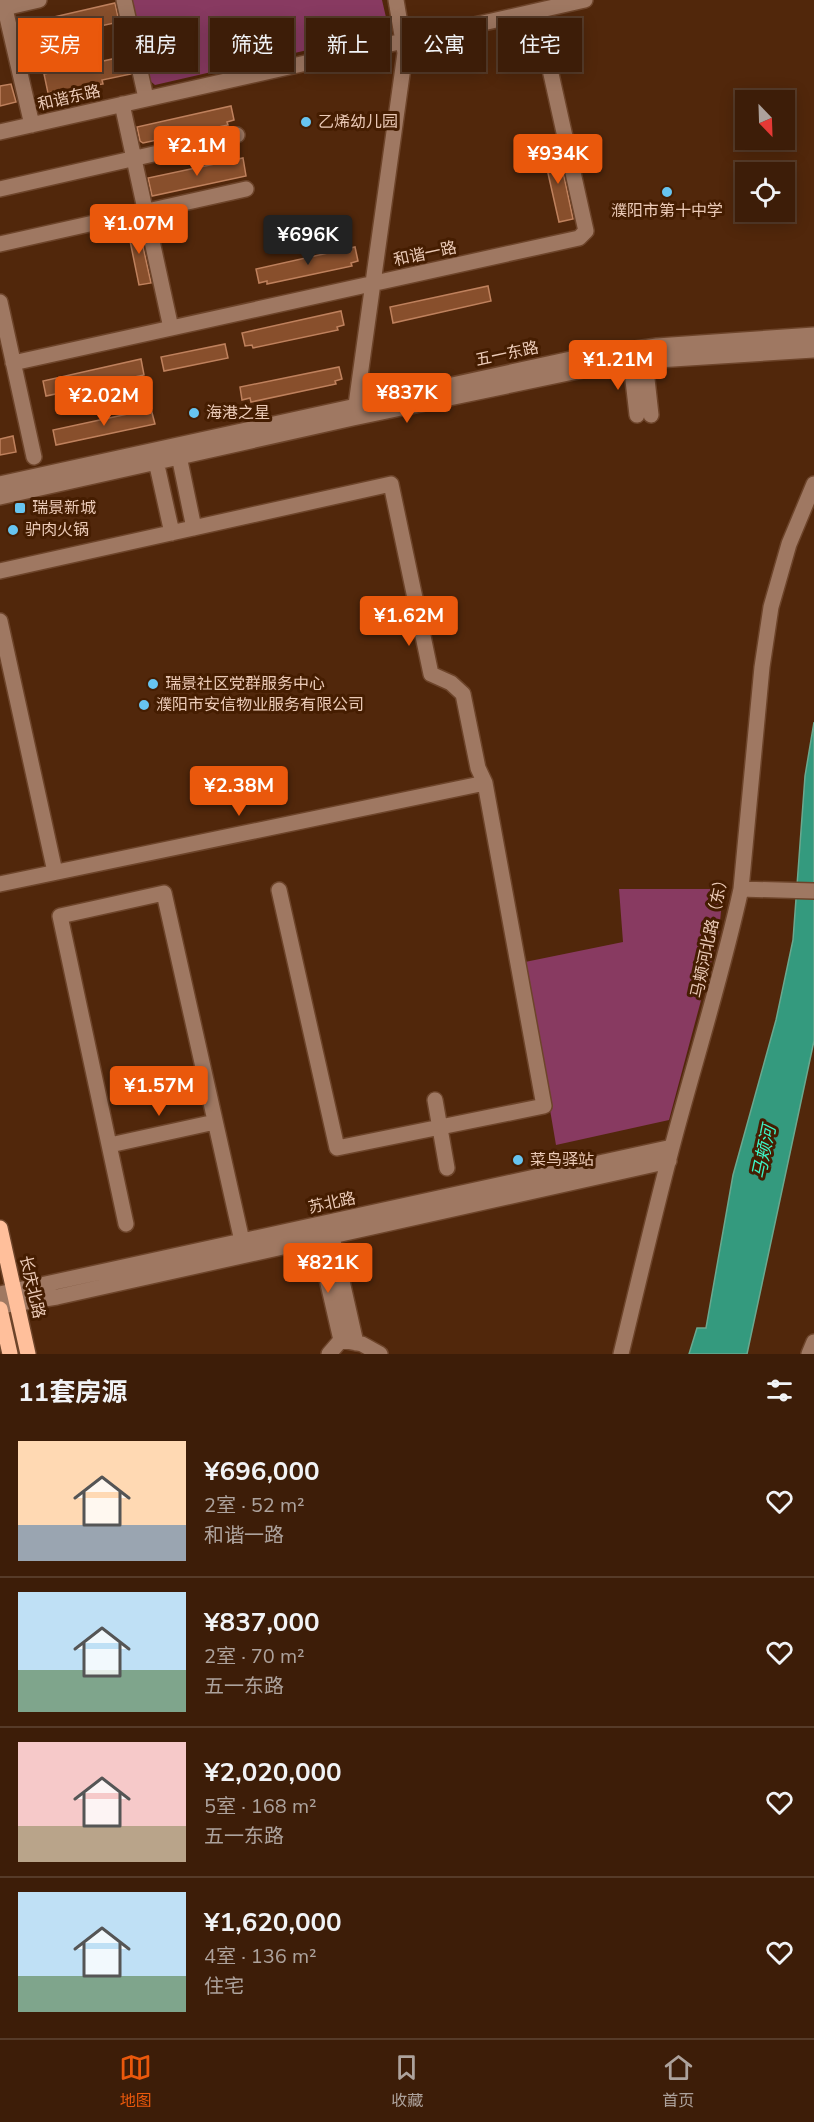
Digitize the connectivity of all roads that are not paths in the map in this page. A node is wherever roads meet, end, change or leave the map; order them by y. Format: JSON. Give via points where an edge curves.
{"nodes":[{"id":1,"x":39,"y":0,"type":"edge"},
{"id":2,"x":124,"y":0,"type":"edge"},
{"id":3,"x":396,"y":0,"type":"edge"},
{"id":4,"x":585,"y":0,"type":"edge"},
{"id":5,"x":3,"y":5,"type":"edge"},
{"id":6,"x":537,"y":11,"type":"junction"},
{"id":7,"x":486,"y":22,"type":"edge"},
{"id":8,"x":402,"y":30,"type":"edge"},
{"id":9,"x":402,"y":40,"type":"edge"},
{"id":10,"x":403,"y":72,"type":"edge"},
{"id":11,"x":146,"y":98,"type":"junction"},
{"id":12,"x":122,"y":104,"type":"junction"},
{"id":13,"x":32,"y":125,"type":"junction"},
{"id":14,"x":0,"y":132,"type":"edge"},
{"id":15,"x":237,"y":135,"type":"dead end"},
{"id":16,"x":134,"y":159,"type":"junction"},
{"id":17,"x":0,"y":189,"type":"edge"},
{"id":18,"x":246,"y":189,"type":"dead end"},
{"id":19,"x":145,"y":211,"type":"junction"},
{"id":20,"x":0,"y":244,"type":"edge"},
{"id":21,"x":373,"y":284,"type":"junction"},
{"id":22,"x":0,"y":302,"type":"edge"},
{"id":23,"x":171,"y":328,"type":"junction"},
{"id":24,"x":814,"y":335,"type":"edge"},
{"id":25,"x":814,"y":350,"type":"edge"},
{"id":26,"x":638,"y":362,"type":"junction"},
{"id":27,"x":13,"y":363,"type":"junction"},
{"id":28,"x":355,"y":411,"type":"junction"},
{"id":29,"x":644,"y":415,"type":"dead end"},
{"id":30,"x":179,"y":456,"type":"junction"},
{"id":31,"x":34,"y":457,"type":"dead end"},
{"id":32,"x":156,"y":461,"type":"junction"},
{"id":33,"x":0,"y":484,"type":"edge"},
{"id":34,"x":814,"y":484,"type":"edge"},
{"id":35,"x":0,"y":497,"type":"edge"},
{"id":36,"x":194,"y":528,"type":"junction"},
{"id":37,"x":172,"y":533,"type":"junction"},
{"id":38,"x":0,"y":571,"type":"edge"},
{"id":39,"x":0,"y":621,"type":"edge"},
{"id":40,"x":484,"y":783,"type":"junction"},
{"id":41,"x":55,"y":872,"type":"junction"},
{"id":42,"x":0,"y":884,"type":"edge"},
{"id":43,"x":741,"y":889,"type":"junction"},
{"id":44,"x":279,"y":890,"type":"dead end"},
{"id":45,"x":814,"y":891,"type":"edge"},
{"id":46,"x":435,"y":1100,"type":"dead end"},
{"id":47,"x":215,"y":1122,"type":"junction"},
{"id":48,"x":438,"y":1128,"type":"junction"},
{"id":49,"x":110,"y":1145,"type":"junction"},
{"id":50,"x":671,"y":1154,"type":"junction"},
{"id":51,"x":447,"y":1168,"type":"dead end"},
{"id":52,"x":126,"y":1224,"type":"dead end"},
{"id":53,"x":0,"y":1228,"type":"edge"},
{"id":54,"x":325,"y":1238,"type":"junction"},
{"id":55,"x":242,"y":1241,"type":"junction"},
{"id":56,"x":10,"y":1296,"type":"edge"},
{"id":57,"x":0,"y":1307,"type":"edge"},
{"id":58,"x":349,"y":1342,"type":"junction"},
{"id":59,"x":814,"y":1342,"type":"edge"},
{"id":60,"x":10,"y":1354,"type":"edge"},
{"id":61,"x":28,"y":1354,"type":"edge"},
{"id":62,"x":329,"y":1354,"type":"edge"},
{"id":63,"x":380,"y":1354,"type":"edge"},
{"id":64,"x":621,"y":1354,"type":"edge"},
{"id":65,"x":809,"y":1354,"type":"edge"}],
"edges":[{"from":1,"to":5,"type":"street"},
{"from":2,"to":11,"type":"street"},
{"from":3,"to":8,"type":"street"},
{"from":4,"to":6,"type":"street","name":"和谐东路"},
{"from":5,"to":13,"type":"street"},
{"from":6,"to":7,"type":"street","name":"和谐东路"},
{"from":6,"to":21,"type":"street","name":"和谐一路","via":[[586,231],[579,238]]},
{"from":9,"to":11,"type":"street","name":"和谐东路"},
{"from":10,"to":21,"type":"street"},
{"from":11,"to":12,"type":"street","name":"和谐东路"},
{"from":12,"to":13,"type":"street","name":"和谐东路"},
{"from":12,"to":16,"type":"street"},
{"from":13,"to":14,"type":"street","name":"和谐东路"},
{"from":15,"to":16,"type":"street"},
{"from":16,"to":17,"type":"street"},
{"from":16,"to":19,"type":"street"},
{"from":18,"to":19,"type":"street"},
{"from":19,"to":20,"type":"street"},
{"from":19,"to":23,"type":"street"},
{"from":21,"to":23,"type":"street","name":"和谐一路"},
{"from":21,"to":28,"type":"street"},
{"from":22,"to":27,"type":"street"},
{"from":23,"to":27,"type":"street","name":"和谐一路"},
{"from":24,"to":28,"type":"street","name":"五一东路","via":[[618,351]]},
{"from":25,"to":26,"type":"street","name":"五一东路"},
{"from":26,"to":28,"type":"street","name":"五一东路"},
{"from":26,"to":29,"type":"street"},
{"from":27,"to":31,"type":"street"},
{"from":28,"to":30,"type":"street","name":"五一东路"},
{"from":28,"to":33,"type":"street","name":"五一东路"},
{"from":30,"to":32,"type":"street","name":"五一东路"},
{"from":30,"to":36,"type":"street"},
{"from":32,"to":35,"type":"street","name":"五一东路"},
{"from":32,"to":37,"type":"street"},
{"from":34,"to":43,"type":"street","name":"马颊河北路（东）","via":[[789,544],[771,607]]},
{"from":36,"to":37,"type":"street"},
{"from":36,"to":40,"type":"street","via":[[391,484],[431,674],[463,694]]},
{"from":37,"to":38,"type":"street"},
{"from":39,"to":41,"type":"street"},
{"from":40,"to":41,"type":"street"},
{"from":40,"to":48,"type":"street","via":[[544,1106]]},
{"from":41,"to":42,"type":"street"},
{"from":43,"to":45,"type":"street"},
{"from":43,"to":50,"type":"street","name":"马颊河北路（东）","via":[[721,977]]},
{"from":44,"to":48,"type":"street","via":[[337,1148]]},
{"from":46,"to":48,"type":"street"},
{"from":47,"to":49,"type":"street"},
{"from":47,"to":49,"type":"street","via":[[165,893],[60,916]]},
{"from":47,"to":55,"type":"street"},
{"from":48,"to":51,"type":"street"},
{"from":49,"to":52,"type":"street"},
{"from":50,"to":54,"type":"street","name":"苏北路"},
{"from":50,"to":55,"type":"street","name":"苏北路"},
{"from":50,"to":64,"type":"street","name":"马颊河北路（东）"},
{"from":53,"to":56,"type":"main road","name":"长庆北路"},
{"from":54,"to":56,"type":"street","name":"苏北路","via":[[57,1297]]},
{"from":54,"to":58,"type":"street"},
{"from":55,"to":56,"type":"street","name":"苏北路"},
{"from":56,"to":57,"type":"street","name":"苏北路"},
{"from":56,"to":61,"type":"main road","name":"长庆北路"},
{"from":57,"to":60,"type":"main road"},
{"from":58,"to":62,"type":"street"},
{"from":58,"to":63,"type":"street"},
{"from":59,"to":65,"type":"street"}]}
